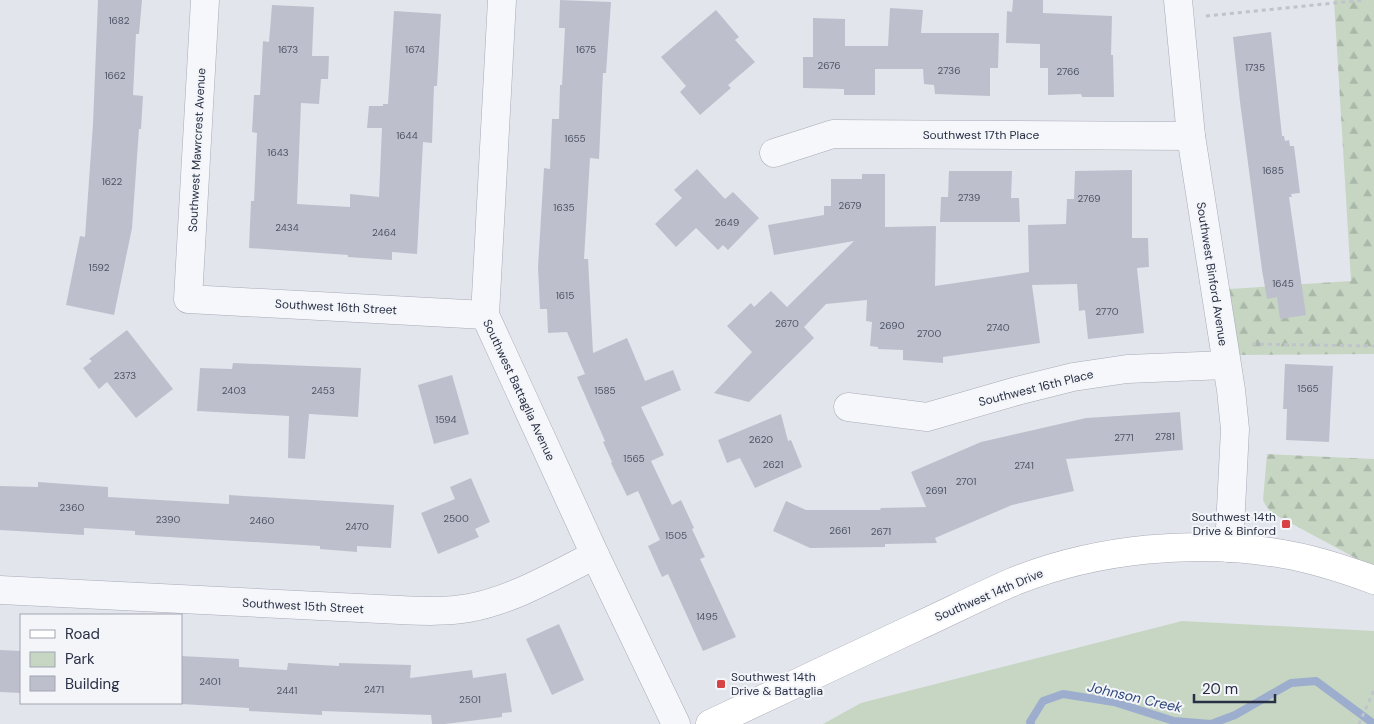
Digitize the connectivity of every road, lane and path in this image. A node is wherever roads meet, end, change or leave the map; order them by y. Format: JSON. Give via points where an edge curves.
{"nodes":[{"id":1,"x":205,"y":0,"type":"edge"},
{"id":2,"x":502,"y":0,"type":"edge"},
{"id":3,"x":1364,"y":0,"type":"edge"},
{"id":4,"x":1180,"y":9,"type":"edge"},
{"id":5,"x":1191,"y":136,"type":"junction"},
{"id":6,"x":774,"y":153,"type":"dead end"},
{"id":7,"x":188,"y":299,"type":"joint"},
{"id":8,"x":485,"y":315,"type":"junction"},
{"id":9,"x":1374,"y":346,"type":"edge"},
{"id":10,"x":1225,"y":354,"type":"junction"},
{"id":11,"x":848,"y":407,"type":"dead end"},
{"id":12,"x":1230,"y":548,"type":"junction"},
{"id":13,"x":595,"y":554,"type":"junction"},
{"id":14,"x":1374,"y":580,"type":"edge"},
{"id":15,"x":0,"y":590,"type":"edge"},
{"id":16,"x":1374,"y":690,"type":"edge"},
{"id":17,"x":676,"y":724,"type":"edge"},
{"id":18,"x":710,"y":724,"type":"edge"},
{"id":19,"x":1358,"y":724,"type":"edge"}],
"edges":[{"from":1,"to":7,"type":"street","name":"Southwest Mawrcrest Avenue"},
{"from":2,"to":8,"type":"street","name":"Southwest Battaglia Avenue"},
{"from":3,"to":4,"type":"path"},
{"from":4,"to":5,"type":"street","name":"Southwest Binford Avenue"},
{"from":5,"to":6,"type":"street","name":"Southwest 17th Place","via":[[833,134]]},
{"from":5,"to":10,"type":"street","name":"Southwest Binford Avenue"},
{"from":7,"to":8,"type":"street","name":"Southwest 16th Street"},
{"from":8,"to":13,"type":"street","name":"Southwest Battaglia Avenue"},
{"from":9,"to":10,"type":"path"},
{"from":10,"to":11,"type":"street","name":"Southwest 16th Place","via":[[1073,377],[927,417]]},
{"from":10,"to":12,"type":"street","name":"Southwest Binford Avenue","via":[[1235,429]]},
{"from":12,"to":14,"type":"street","name":"Southwest 14th Drive","via":[[1284,554]]},
{"from":12,"to":18,"type":"street","name":"Southwest 14th Drive","via":[[1179,547],[1138,551],[1056,567],[1016,581]]},
{"from":13,"to":15,"type":"street","name":"Southwest 15th Street","via":[[525,590],[469,608],[440,611]]},
{"from":13,"to":17,"type":"street","name":"Southwest Battaglia Avenue"},
{"from":16,"to":19,"type":"path"}]}
